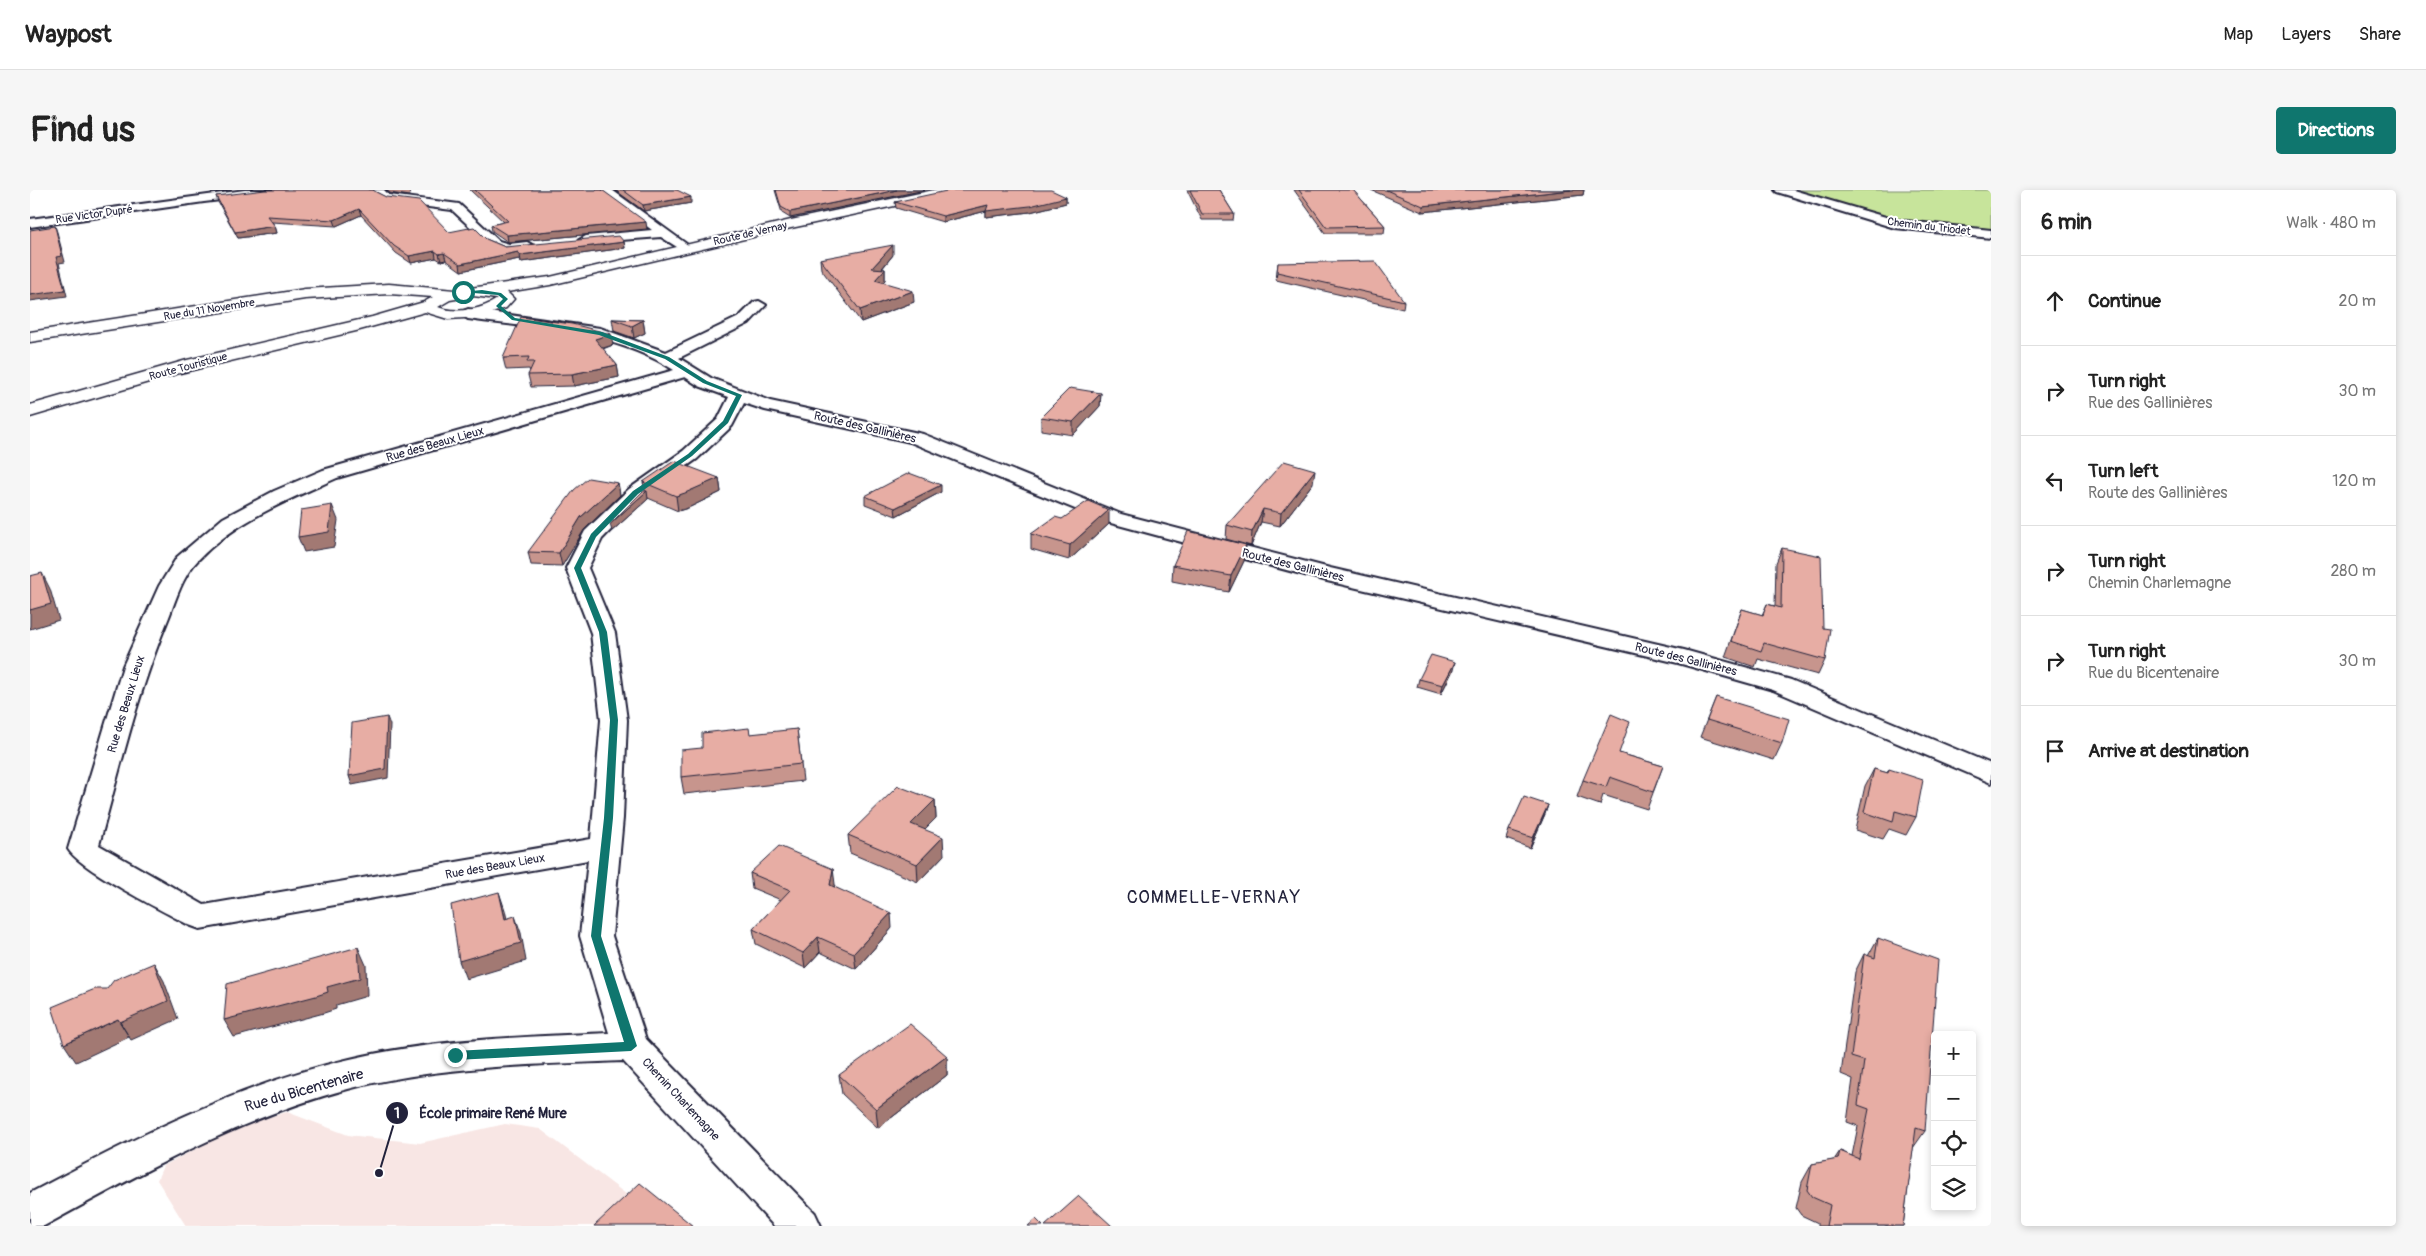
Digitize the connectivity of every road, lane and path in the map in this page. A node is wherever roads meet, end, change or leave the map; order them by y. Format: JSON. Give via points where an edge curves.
{"nodes":[{"id":1,"x":278,"y":190,"type":"edge"},
{"id":2,"x":377,"y":190,"type":"edge"},
{"id":3,"x":604,"y":190,"type":"edge"},
{"id":4,"x":950,"y":190,"type":"edge"},
{"id":5,"x":1781,"y":190,"type":"edge"},
{"id":6,"x":194,"y":195,"type":"edge"},
{"id":7,"x":30,"y":223,"type":"edge"},
{"id":8,"x":664,"y":233,"type":"junction"},
{"id":9,"x":1991,"y":234,"type":"edge"},
{"id":10,"x":576,"y":241,"type":"edge"},
{"id":11,"x":536,"y":245,"type":"edge"},
{"id":12,"x":685,"y":248,"type":"junction"},
{"id":13,"x":550,"y":281,"type":"junction"},
{"id":14,"x":389,"y":289,"type":"junction"},
{"id":15,"x":482,"y":291,"type":"junction"},
{"id":16,"x":454,"y":294,"type":"junction"},
{"id":17,"x":432,"y":303,"type":"junction"},
{"id":18,"x":759,"y":306,"type":"dead end"},
{"id":19,"x":505,"y":309,"type":"junction"},
{"id":20,"x":461,"y":314,"type":"junction"},
{"id":21,"x":348,"y":327,"type":"junction"},
{"id":22,"x":30,"y":337,"type":"edge"},
{"id":23,"x":677,"y":365,"type":"junction"},
{"id":24,"x":739,"y":395,"type":"junction"},
{"id":25,"x":30,"y":411,"type":"edge"},
{"id":26,"x":1991,"y":774,"type":"edge"},
{"id":27,"x":605,"y":847,"type":"junction"},
{"id":28,"x":631,"y":1046,"type":"junction"},
{"id":29,"x":30,"y":1213,"type":"edge"},
{"id":30,"x":801,"y":1226,"type":"edge"}],
"edges":[{"from":1,"to":6,"type":"street","name":"Rue Victor Dupré"},
{"from":2,"to":11,"type":"street","via":[[385,198],[455,207],[497,246]]},
{"from":3,"to":8,"type":"street"},
{"from":4,"to":12,"type":"street","name":"Route de Vernay"},
{"from":5,"to":9,"type":"street","name":"Chemin du Triodet","via":[[1895,224]]},
{"from":6,"to":7,"type":"street","name":"Rue Victor Dupré"},
{"from":8,"to":10,"type":"street"},
{"from":8,"to":12,"type":"street"},
{"from":12,"to":13,"type":"street","name":"Route de Vernay"},
{"from":13,"to":15,"type":"street","name":"Route de Vernay"},
{"from":13,"to":19,"type":"street","name":"Route de Vernay"},
{"from":14,"to":16,"type":"street","name":"Rue du 11 Novembre"},
{"from":14,"to":17,"type":"street","name":"Rue du 11 Novembre"},
{"from":14,"to":22,"type":"street","name":"Rue du 11 Novembre","via":[[305,294]]},
{"from":15,"to":16,"type":"street","name":"Route de Vernay"},
{"from":15,"to":19,"type":"street","via":[[504,296]]},
{"from":16,"to":17,"type":"street","name":"Route Touristique"},
{"from":17,"to":20,"type":"street","name":"Rue du 11 Novembre","via":[[435,312]]},
{"from":17,"to":21,"type":"street","name":"Route Touristique"},
{"from":18,"to":23,"type":"street","via":[[744,320]]},
{"from":19,"to":20,"type":"street","name":"Route de Vernay"},
{"from":19,"to":23,"type":"street","name":"Route des Gallinières","via":[[600,333]]},
{"from":20,"to":21,"type":"street","name":"Route Touristique"},
{"from":21,"to":25,"type":"street","name":"Route Touristique","via":[[206,361]]},
{"from":23,"to":24,"type":"street","name":"Route des Gallinières","via":[[705,382]]},
{"from":23,"to":27,"type":"street","name":"Rue des Beaux Lieux","via":[[330,474],[230,522],[188,558],[170,586],[136,666],[83,849],[200,916]]},
{"from":24,"to":26,"type":"street","name":"Route des Gallinières","via":[[764,405],[916,438],[1114,518],[1327,574],[1684,657],[1782,685]]},
{"from":24,"to":27,"type":"street","name":"Chemin Charlemagne","via":[[726,422],[690,455],[636,493],[593,536],[577,568],[603,632],[614,720]]},
{"from":27,"to":28,"type":"street","name":"Chemin Charlemagne","via":[[596,936]]},
{"from":28,"to":29,"type":"street","name":"Rue du Bicentenaire","via":[[455,1055],[349,1074],[238,1109],[114,1168]]},
{"from":28,"to":30,"type":"street","name":"Chemin Charlemagne"}]}
